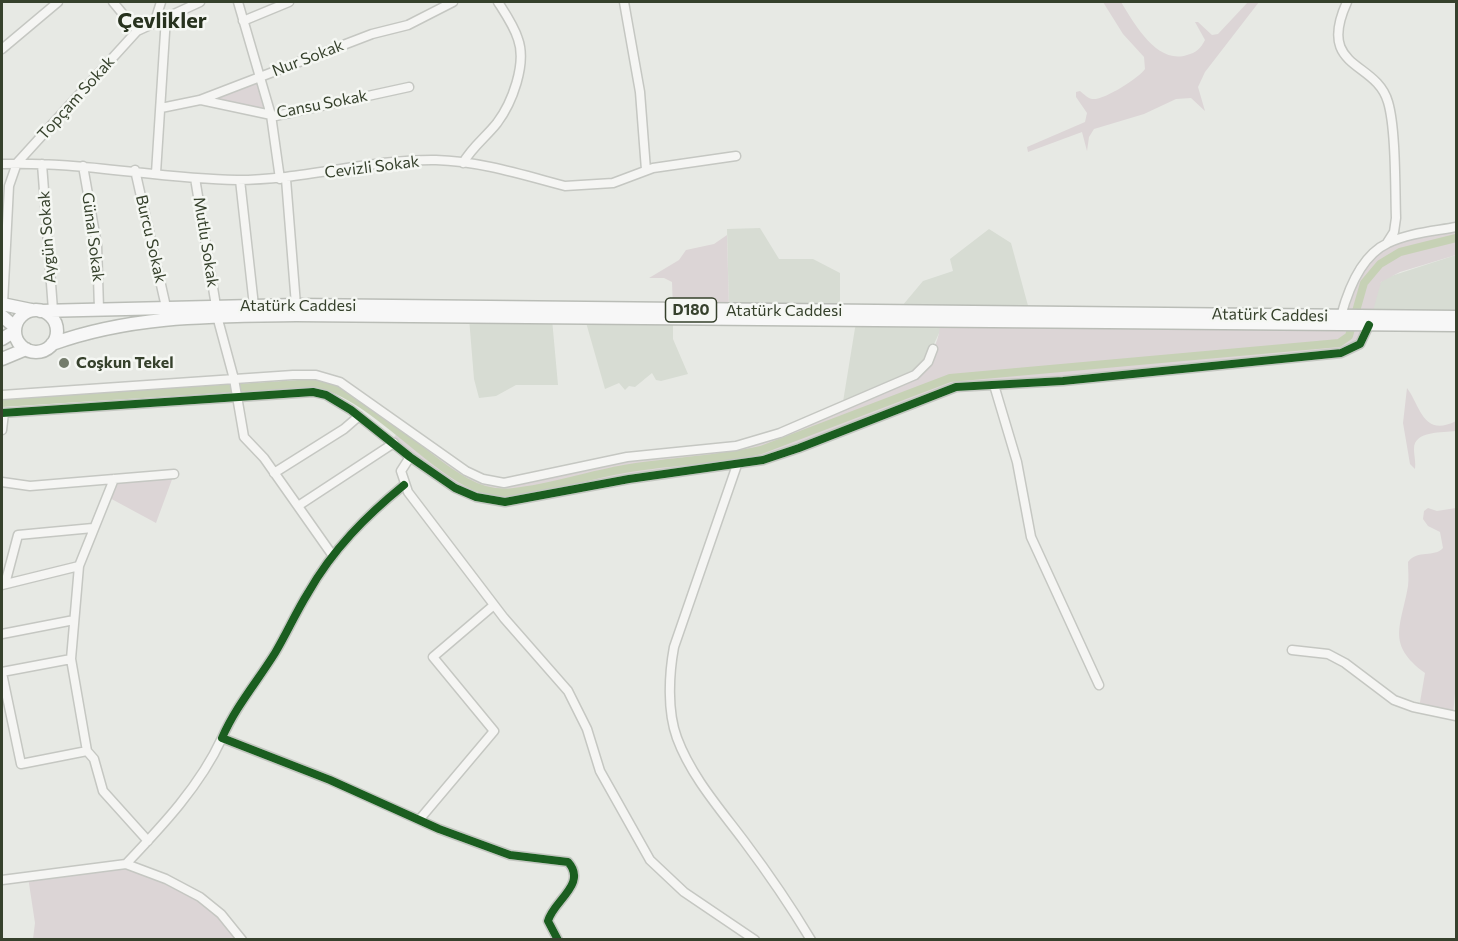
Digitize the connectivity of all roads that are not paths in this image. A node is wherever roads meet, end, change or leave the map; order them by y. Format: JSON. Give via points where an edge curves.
{"nodes":[{"id":1,"x":113,"y":2,"type":"edge"},
{"id":2,"x":161,"y":2,"type":"edge"},
{"id":3,"x":200,"y":2,"type":"edge"},
{"id":4,"x":238,"y":2,"type":"edge"},
{"id":5,"x":289,"y":2,"type":"edge"},
{"id":6,"x":453,"y":2,"type":"edge"},
{"id":7,"x":498,"y":2,"type":"edge"},
{"id":8,"x":624,"y":2,"type":"edge"},
{"id":9,"x":1347,"y":2,"type":"edge"},
{"id":10,"x":52,"y":3,"type":"edge"},
{"id":11,"x":166,"y":17,"type":"junction"},
{"id":12,"x":155,"y":21,"type":"junction"},
{"id":13,"x":243,"y":21,"type":"junction"},
{"id":14,"x":137,"y":31,"type":"junction"},
{"id":15,"x":2,"y":49,"type":"edge"},
{"id":16,"x":258,"y":78,"type":"junction"},
{"id":17,"x":409,"y":87,"type":"dead end"},
{"id":18,"x":200,"y":100,"type":"junction"},
{"id":19,"x":160,"y":108,"type":"junction"},
{"id":20,"x":271,"y":115,"type":"junction"},
{"id":21,"x":736,"y":156,"type":"dead end"},
{"id":22,"x":463,"y":162,"type":"junction"},
{"id":23,"x":17,"y":163,"type":"junction"},
{"id":24,"x":2,"y":164,"type":"edge"},
{"id":25,"x":42,"y":164,"type":"junction"},
{"id":26,"x":83,"y":166,"type":"junction"},
{"id":27,"x":646,"y":170,"type":"junction"},
{"id":28,"x":135,"y":171,"type":"junction"},
{"id":29,"x":156,"y":173,"type":"junction"},
{"id":30,"x":195,"y":178,"type":"junction"},
{"id":31,"x":283,"y":179,"type":"junction"},
{"id":32,"x":240,"y":180,"type":"junction"},
{"id":33,"x":1456,"y":226,"type":"edge"},
{"id":34,"x":1387,"y":243,"type":"junction"},
{"id":35,"x":296,"y":305,"type":"junction"},
{"id":36,"x":254,"y":306,"type":"junction"},
{"id":37,"x":166,"y":307,"type":"junction"},
{"id":38,"x":2,"y":308,"type":"edge"},
{"id":39,"x":99,"y":309,"type":"junction"},
{"id":40,"x":53,"y":310,"type":"junction"},
{"id":41,"x":36,"y":311,"type":"junction"},
{"id":42,"x":217,"y":311,"type":"junction"},
{"id":43,"x":1456,"y":316,"type":"edge"},
{"id":44,"x":1340,"y":320,"type":"junction"},
{"id":45,"x":1370,"y":321,"type":"junction"},
{"id":46,"x":1456,"y":325,"type":"edge"},
{"id":47,"x":15,"y":329,"type":"junction"},
{"id":48,"x":2,"y":339,"type":"edge"},
{"id":49,"x":52,"y":344,"type":"junction"},
{"id":50,"x":933,"y":349,"type":"dead end"},
{"id":51,"x":26,"y":350,"type":"junction"},
{"id":52,"x":2,"y":359,"type":"edge"},
{"id":53,"x":234,"y":379,"type":"junction"},
{"id":54,"x":994,"y":385,"type":"junction"},
{"id":55,"x":2,"y":395,"type":"edge"},
{"id":56,"x":237,"y":396,"type":"junction"},
{"id":57,"x":3,"y":413,"type":"edge"},
{"id":58,"x":359,"y":416,"type":"junction"},
{"id":59,"x":2,"y":430,"type":"edge"},
{"id":60,"x":394,"y":444,"type":"junction"},
{"id":61,"x":410,"y":457,"type":"junction"},
{"id":62,"x":737,"y":465,"type":"junction"},
{"id":63,"x":274,"y":473,"type":"junction"},
{"id":64,"x":174,"y":474,"type":"dead end"},
{"id":65,"x":114,"y":479,"type":"junction"},
{"id":66,"x":2,"y":482,"type":"edge"},
{"id":67,"x":404,"y":485,"type":"junction"},
{"id":68,"x":298,"y":506,"type":"junction"},
{"id":69,"x":93,"y":528,"type":"junction"},
{"id":70,"x":333,"y":556,"type":"junction"},
{"id":71,"x":79,"y":566,"type":"junction"},
{"id":72,"x":3,"y":585,"type":"edge"},
{"id":73,"x":494,"y":605,"type":"junction"},
{"id":74,"x":74,"y":620,"type":"junction"},
{"id":75,"x":2,"y":634,"type":"edge"},
{"id":76,"x":1292,"y":650,"type":"dead end"},
{"id":77,"x":71,"y":659,"type":"junction"},
{"id":78,"x":2,"y":673,"type":"edge"},
{"id":79,"x":1099,"y":685,"type":"dead end"},
{"id":80,"x":1456,"y":716,"type":"edge"},
{"id":81,"x":222,"y":738,"type":"junction"},
{"id":82,"x":87,"y":751,"type":"junction"},
{"id":83,"x":419,"y":820,"type":"junction"},
{"id":84,"x":148,"y":841,"type":"junction"},
{"id":85,"x":126,"y":864,"type":"junction"},
{"id":86,"x":2,"y":880,"type":"edge"},
{"id":87,"x":242,"y":939,"type":"edge"},
{"id":88,"x":558,"y":939,"type":"edge"},
{"id":89,"x":755,"y":939,"type":"edge"},
{"id":90,"x":811,"y":939,"type":"edge"}],
"edges":[{"from":1,"to":14,"type":"street"},
{"from":2,"to":12,"type":"street"},
{"from":3,"to":11,"type":"street","name":"Topçam Sokak"},
{"from":4,"to":13,"type":"street"},
{"from":5,"to":13,"type":"street"},
{"from":6,"to":16,"type":"street","name":"Nur Sokak","via":[[408,25],[372,34]]},
{"from":7,"to":22,"type":"street","via":[[518,39],[517,72],[502,116]]},
{"from":8,"to":27,"type":"street","via":[[640,92]]},
{"from":9,"to":34,"type":"street","via":[[1337,26],[1341,46],[1346,56],[1384,92],[1390,108],[1396,218]]},
{"from":10,"to":15,"type":"street"},
{"from":11,"to":12,"type":"street","name":"Topçam Sokak"},
{"from":11,"to":19,"type":"street"},
{"from":12,"to":14,"type":"street","name":"Topçam Sokak"},
{"from":13,"to":16,"type":"street"},
{"from":14,"to":23,"type":"street","name":"Topçam Sokak"},
{"from":16,"to":18,"type":"street","name":"Nur Sokak"},
{"from":16,"to":20,"type":"street"},
{"from":17,"to":20,"type":"street","name":"Cansu Sokak"},
{"from":18,"to":19,"type":"street","name":"Nur Sokak"},
{"from":18,"to":20,"type":"street","name":"Cansu Sokak"},
{"from":19,"to":29,"type":"street"},
{"from":20,"to":31,"type":"street"},
{"from":21,"to":27,"type":"street","name":"Cevizli Sokak"},
{"from":22,"to":27,"type":"street","name":"Cevizli Sokak","via":[[571,186],[613,183]]},
{"from":22,"to":31,"type":"street","name":"Cevizli Sokak","via":[[406,161]]},
{"from":23,"to":24,"type":"street","name":"Cevizli Sokak"},
{"from":23,"to":25,"type":"street","name":"Cevizli Sokak"},
{"from":23,"to":38,"type":"street","via":[[9,186]]},
{"from":25,"to":26,"type":"street","name":"Cevizli Sokak"},
{"from":25,"to":40,"type":"street","name":"Aygün Sokak"},
{"from":26,"to":28,"type":"street","name":"Cevizli Sokak"},
{"from":26,"to":39,"type":"street","name":"Günal Sokak","via":[[97,245]]},
{"from":28,"to":29,"type":"street","name":"Cevizli Sokak"},
{"from":28,"to":37,"type":"street","name":"Burcu Sokak"},
{"from":29,"to":30,"type":"street","name":"Cevizli Sokak"},
{"from":30,"to":32,"type":"street","name":"Cevizli Sokak"},
{"from":30,"to":42,"type":"street","name":"Mutlu Sokak"},
{"from":31,"to":32,"type":"street","name":"Cevizli Sokak"},
{"from":31,"to":35,"type":"street"},
{"from":32,"to":36,"type":"street"},
{"from":33,"to":34,"type":"street"},
{"from":34,"to":44,"type":"street","via":[[1359,273]]},
{"from":35,"to":36,"type":"highway","name":"Atatürk Caddesi","number":"D180"},
{"from":35,"to":44,"type":"highway","name":"Atatürk Caddesi","number":"D180"},
{"from":36,"to":42,"type":"highway","name":"Atatürk Caddesi","number":"D180"},
{"from":37,"to":39,"type":"highway","name":"Atatürk Caddesi","number":"D180"},
{"from":37,"to":42,"type":"highway","name":"Atatürk Caddesi","number":"D180"},
{"from":38,"to":41,"type":"highway","name":"Atatürk Caddesi"},
{"from":38,"to":47,"type":"highway"},
{"from":39,"to":40,"type":"highway","name":"Atatürk Caddesi","number":"D180"},
{"from":40,"to":41,"type":"highway","name":"Atatürk Caddesi","number":"D180"},
{"from":41,"to":47,"type":"highway","via":[[21,316]]},
{"from":41,"to":49,"type":"highway","via":[[51,316],[55,323]]},
{"from":42,"to":44,"type":"highway","name":"Atatürk Caddesi","number":"D180"},
{"from":42,"to":49,"type":"highway","name":"Atatürk Caddesi","number":"D180","via":[[132,322]]},
{"from":42,"to":53,"type":"street","name":"Mutlu Sokak"},
{"from":43,"to":45,"type":"highway","name":"Atatürk Caddesi","number":"D180"},
{"from":44,"to":45,"type":"highway","name":"Atatürk Caddesi","number":"D180"},
{"from":45,"to":46,"type":"highway","name":"Atatürk Caddesi","number":"D180"},
{"from":45,"to":54,"type":"street","via":[[1360,344],[1341,353]]},
{"from":47,"to":48,"type":"highway"},
{"from":47,"to":51,"type":"highway","via":[[18,342]]},
{"from":49,"to":51,"type":"highway","name":"Atatürk Caddesi","via":[[41,351]]},
{"from":50,"to":53,"type":"street","via":[[928,362],[915,375],[780,433],[736,446],[627,457],[504,483],[466,471],[333,379],[303,375]]},
{"from":51,"to":52,"type":"highway","name":"Atatürk Caddesi"},
{"from":53,"to":55,"type":"street"},
{"from":53,"to":56,"type":"street","name":"Mutlu Sokak"},
{"from":54,"to":62,"type":"street","via":[[944,391],[787,453]]},
{"from":54,"to":79,"type":"street","via":[[1017,462],[1031,537]]},
{"from":56,"to":57,"type":"street"},
{"from":56,"to":58,"type":"street","via":[[313,392],[326,395]]},
{"from":56,"to":63,"type":"street","name":"Mutlu Sokak","via":[[244,437]]},
{"from":57,"to":59,"type":"street"},
{"from":58,"to":60,"type":"street"},
{"from":58,"to":63,"type":"street"},
{"from":60,"to":61,"type":"street"},
{"from":60,"to":68,"type":"street"},
{"from":61,"to":62,"type":"street","via":[[464,493],[505,502],[629,479]]},
{"from":61,"to":67,"type":"street","via":[[402,467]]},
{"from":62,"to":90,"type":"street","via":[[674,646],[673,719],[681,746],[703,785],[785,895]]},
{"from":63,"to":68,"type":"street","name":"Mutlu Sokak"},
{"from":64,"to":65,"type":"street"},
{"from":65,"to":66,"type":"street","via":[[30,486]]},
{"from":65,"to":69,"type":"street"},
{"from":67,"to":70,"type":"street","via":[[362,520]]},
{"from":67,"to":73,"type":"street"},
{"from":68,"to":70,"type":"street","name":"Mutlu Sokak"},
{"from":69,"to":71,"type":"street"},
{"from":69,"to":72,"type":"street","via":[[18,535]]},
{"from":70,"to":81,"type":"street"},
{"from":71,"to":72,"type":"street"},
{"from":71,"to":74,"type":"street"},
{"from":73,"to":83,"type":"street","via":[[433,657],[494,731]]},
{"from":73,"to":89,"type":"street","via":[[568,691],[587,729],[600,771],[650,860],[684,892]]},
{"from":74,"to":75,"type":"street"},
{"from":74,"to":77,"type":"street"},
{"from":76,"to":80,"type":"street","via":[[1328,654],[1394,700]]},
{"from":77,"to":78,"type":"street"},
{"from":77,"to":82,"type":"street"},
{"from":78,"to":82,"type":"street","via":[[21,765]]},
{"from":81,"to":83,"type":"street"},
{"from":81,"to":84,"type":"street","via":[[194,785]]},
{"from":82,"to":84,"type":"street","via":[[94,759],[103,790]]},
{"from":83,"to":88,"type":"street","via":[[517,857],[568,862],[574,883],[548,921]]},
{"from":84,"to":85,"type":"street"},
{"from":85,"to":86,"type":"street"},
{"from":85,"to":87,"type":"street","via":[[200,897]]}]}
